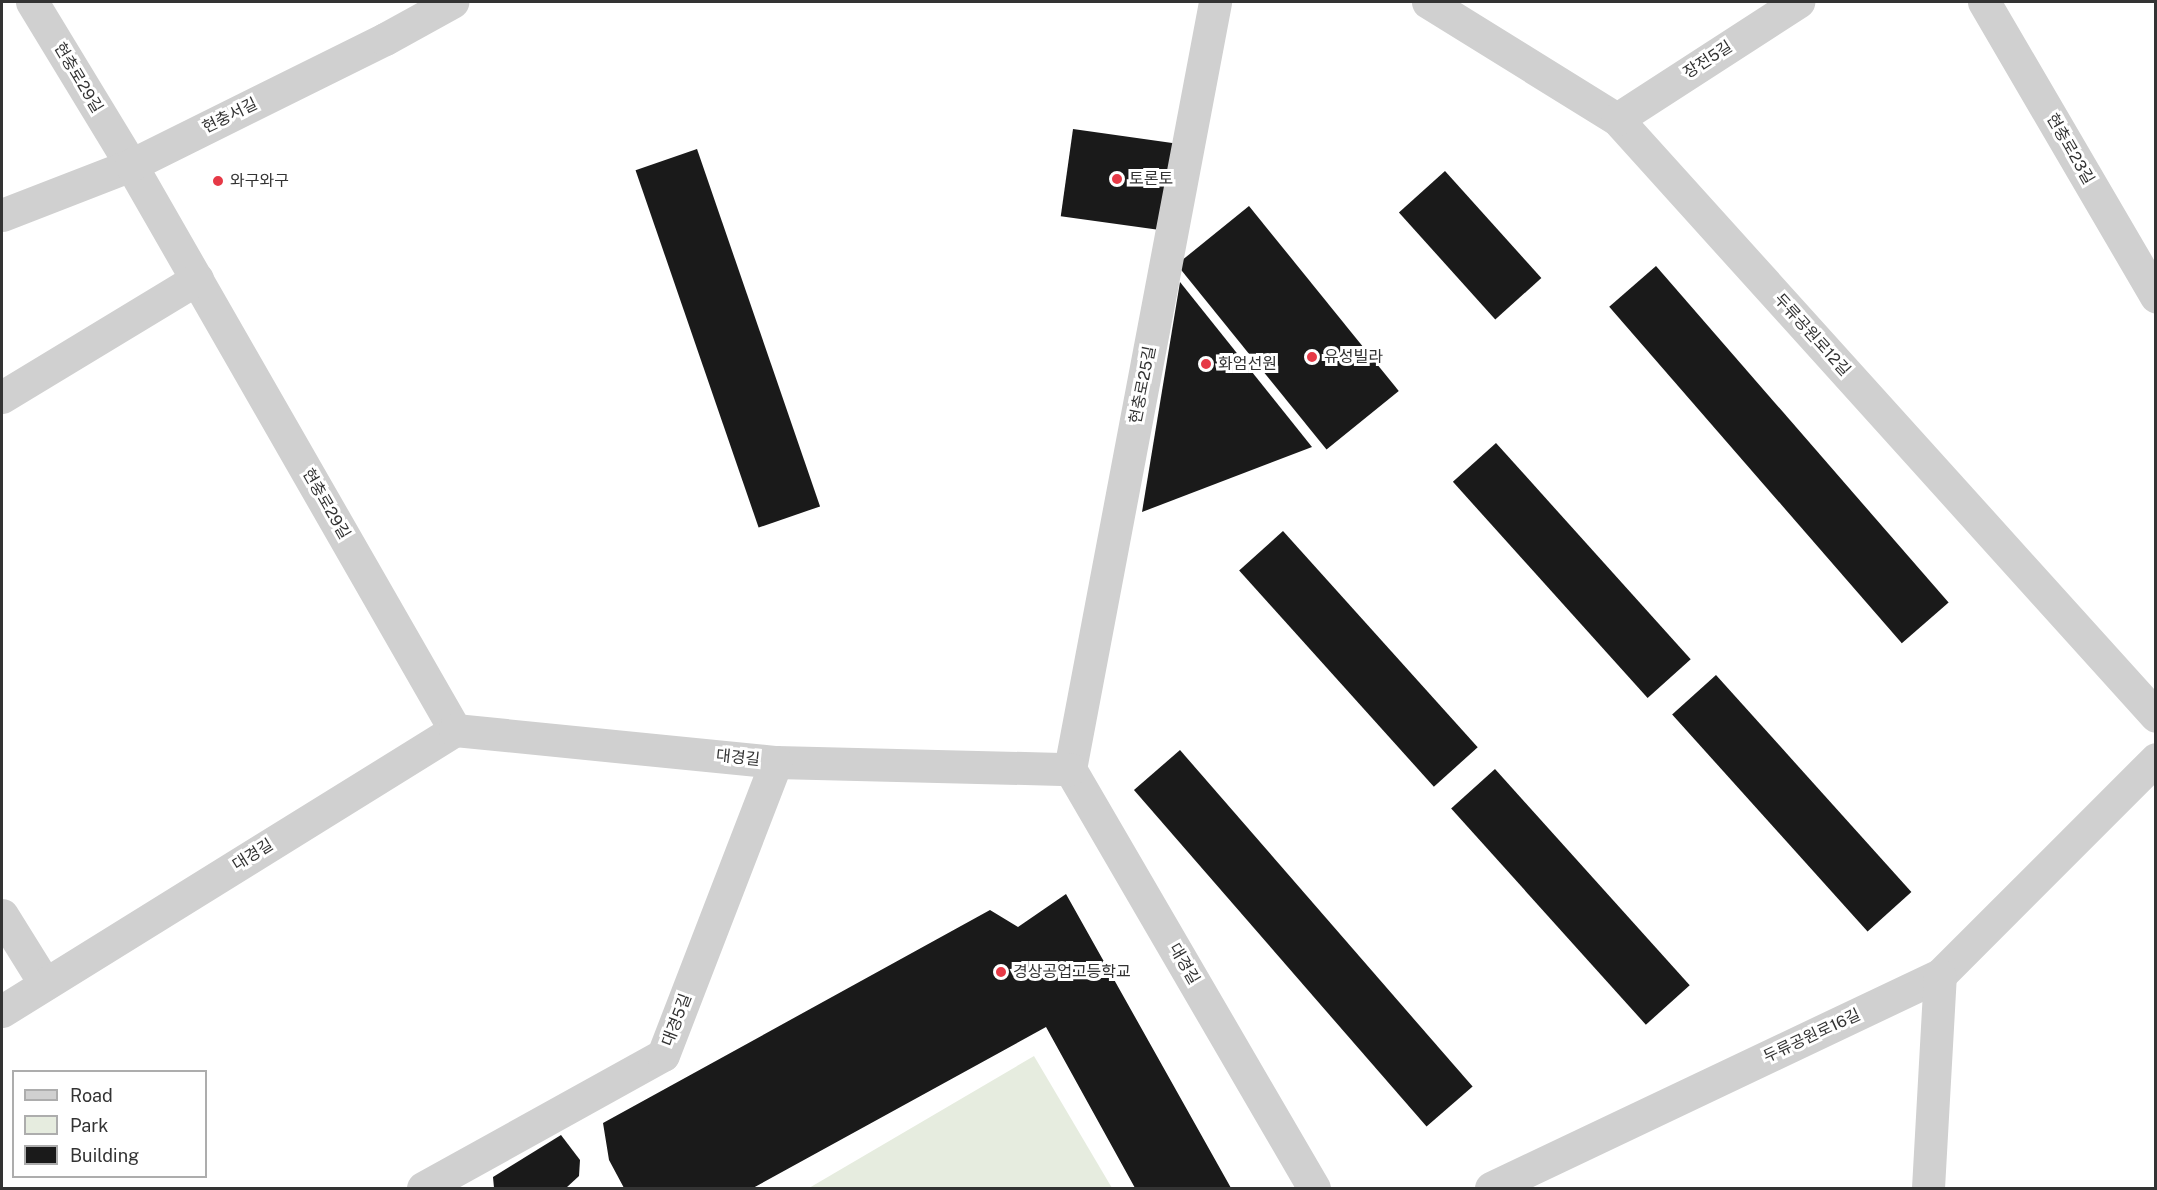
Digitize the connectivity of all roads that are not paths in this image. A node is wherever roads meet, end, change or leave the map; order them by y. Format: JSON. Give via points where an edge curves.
{"nodes":[{"id":1,"x":32,"y":2,"type":"edge"},
{"id":2,"x":452,"y":2,"type":"edge"},
{"id":3,"x":1215,"y":2,"type":"edge"},
{"id":4,"x":1428,"y":2,"type":"edge"},
{"id":5,"x":1798,"y":2,"type":"edge"},
{"id":6,"x":1984,"y":2,"type":"edge"},
{"id":7,"x":1617,"y":119,"type":"junction"},
{"id":8,"x":131,"y":165,"type":"junction"},
{"id":9,"x":2,"y":215,"type":"edge"},
{"id":10,"x":197,"y":279,"type":"junction"},
{"id":11,"x":2156,"y":296,"type":"edge"},
{"id":12,"x":2,"y":398,"type":"edge"},
{"id":13,"x":2156,"y":716,"type":"edge"},
{"id":14,"x":455,"y":730,"type":"junction"},
{"id":15,"x":2156,"y":759,"type":"edge"},
{"id":16,"x":776,"y":762,"type":"junction"},
{"id":17,"x":1070,"y":769,"type":"junction"},
{"id":18,"x":2,"y":915,"type":"edge"},
{"id":19,"x":1940,"y":975,"type":"junction"},
{"id":20,"x":45,"y":984,"type":"junction"},
{"id":21,"x":2,"y":1011,"type":"edge"},
{"id":22,"x":431,"y":1187,"type":"edge"},
{"id":23,"x":1314,"y":1188,"type":"edge"},
{"id":24,"x":1491,"y":1188,"type":"edge"},
{"id":25,"x":1928,"y":1188,"type":"edge"}],
"edges":[{"from":1,"to":8,"type":"street","name":"현충로29길"},
{"from":2,"to":8,"type":"street","name":"현충서길","via":[[386,39]]},
{"from":3,"to":17,"type":"street","name":"현충로25길"},
{"from":4,"to":7,"type":"street","name":"두류공원로12길"},
{"from":5,"to":7,"type":"street","name":"장전5길"},
{"from":6,"to":11,"type":"street","name":"현충로23길"},
{"from":7,"to":13,"type":"street","name":"두류공원로12길"},
{"from":8,"to":9,"type":"street","name":"현충서길"},
{"from":8,"to":10,"type":"street","name":"현충로29길"},
{"from":10,"to":12,"type":"street"},
{"from":10,"to":14,"type":"street","name":"현충로29길"},
{"from":14,"to":16,"type":"street","name":"대경길"},
{"from":14,"to":20,"type":"street","name":"대경길"},
{"from":15,"to":19,"type":"street","name":"두류공원로16길"},
{"from":16,"to":17,"type":"street","name":"대경길"},
{"from":16,"to":22,"type":"street","name":"대경5길","via":[[663,1055]]},
{"from":17,"to":23,"type":"street","name":"대경길"},
{"from":18,"to":20,"type":"street"},
{"from":19,"to":24,"type":"street","name":"두류공원로16길"},
{"from":19,"to":25,"type":"street"},
{"from":20,"to":21,"type":"street","name":"대경길"}]}
